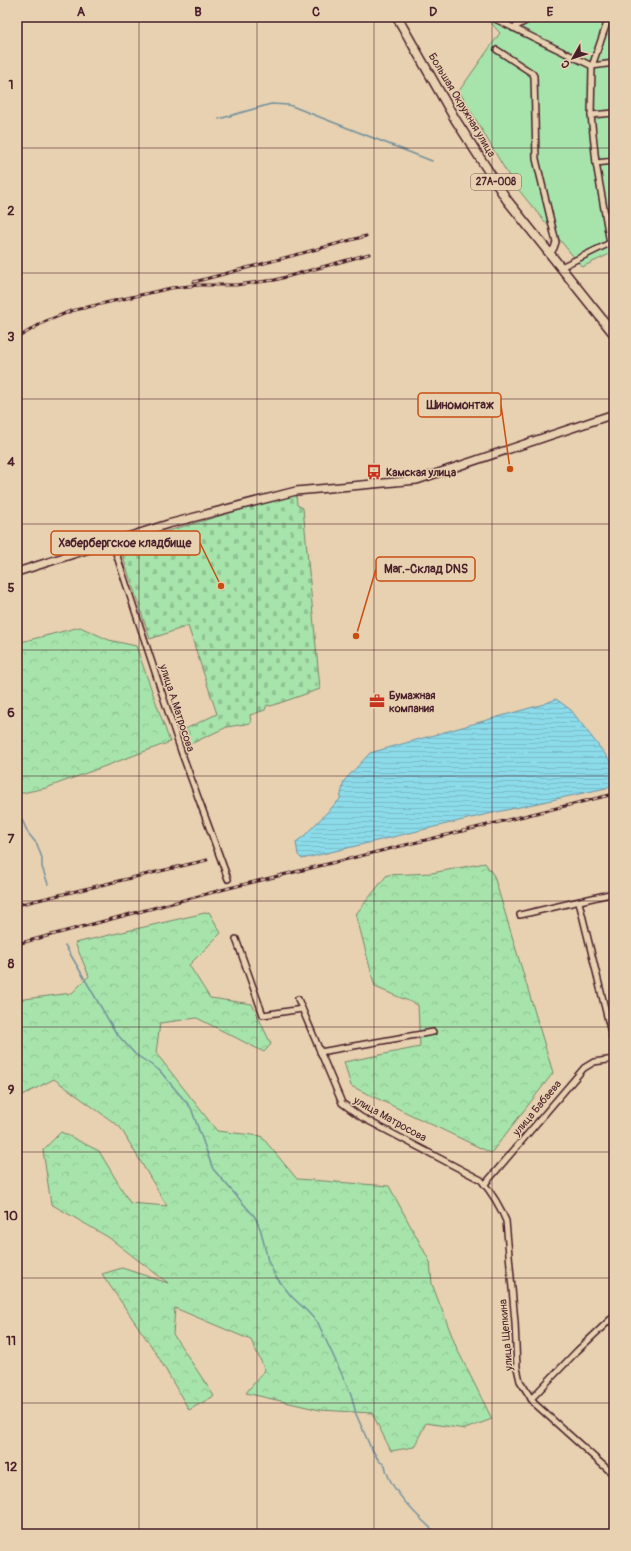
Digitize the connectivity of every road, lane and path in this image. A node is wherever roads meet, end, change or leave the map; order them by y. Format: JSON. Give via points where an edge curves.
{"nodes":[{"id":1,"x":397,"y":17,"type":"edge"},
{"id":2,"x":491,"y":17,"type":"edge"},
{"id":3,"x":533,"y":17,"type":"edge"},
{"id":4,"x":608,"y":17,"type":"edge"},
{"id":5,"x":513,"y":28,"type":"junction"},
{"id":6,"x":497,"y":50,"type":"dead end"},
{"id":7,"x":614,"y":63,"type":"edge"},
{"id":8,"x":592,"y":66,"type":"junction"},
{"id":9,"x":614,"y":113,"type":"edge"},
{"id":10,"x":591,"y":115,"type":"junction"},
{"id":11,"x":614,"y":161,"type":"edge"},
{"id":12,"x":596,"y":163,"type":"junction"},
{"id":13,"x":612,"y":242,"type":"edge"},
{"id":14,"x":550,"y":254,"type":"junction"},
{"id":15,"x":561,"y":267,"type":"junction"},
{"id":16,"x":614,"y":334,"type":"edge"},
{"id":17,"x":614,"y":414,"type":"edge"},
{"id":18,"x":112,"y":541,"type":"junction"},
{"id":19,"x":17,"y":572,"type":"edge"},
{"id":20,"x":228,"y":879,"type":"dead end"},
{"id":21,"x":614,"y":893,"type":"edge"},
{"id":22,"x":579,"y":902,"type":"junction"},
{"id":23,"x":520,"y":915,"type":"dead end"},
{"id":24,"x":236,"y":939,"type":"dead end"},
{"id":25,"x":298,"y":999,"type":"dead end"},
{"id":26,"x":302,"y":1009,"type":"junction"},
{"id":27,"x":433,"y":1032,"type":"dead end"},
{"id":28,"x":614,"y":1045,"type":"edge"},
{"id":29,"x":320,"y":1052,"type":"junction"},
{"id":30,"x":614,"y":1059,"type":"edge"},
{"id":31,"x":485,"y":1184,"type":"junction"},
{"id":32,"x":614,"y":1316,"type":"edge"},
{"id":33,"x":531,"y":1399,"type":"junction"},
{"id":34,"x":614,"y":1475,"type":"edge"}],
"edges":[{"from":1,"to":14,"type":"main road","name":"Большая Окружная улица","number":"27А-008","via":[[463,132],[508,200]]},
{"from":2,"to":5,"type":"street"},
{"from":3,"to":5,"type":"street"},
{"from":4,"to":8,"type":"street"},
{"from":5,"to":8,"type":"street"},
{"from":6,"to":14,"type":"street","via":[[534,76],[536,159],[556,242]]},
{"from":7,"to":8,"type":"street"},
{"from":8,"to":10,"type":"street"},
{"from":9,"to":10,"type":"street"},
{"from":10,"to":12,"type":"street"},
{"from":11,"to":12,"type":"street"},
{"from":12,"to":13,"type":"street"},
{"from":13,"to":15,"type":"street"},
{"from":14,"to":15,"type":"main road","name":"Большая Окружная улица","number":"27А-008"},
{"from":15,"to":16,"type":"main road","name":"Большая Окружная улица","number":"27А-008"},
{"from":17,"to":18,"type":"main road","via":[[417,480],[296,491]]},
{"from":18,"to":19,"type":"main road"},
{"from":18,"to":20,"type":"street","name":"улица А.Матросова","via":[[181,751]]},
{"from":21,"to":22,"type":"street"},
{"from":22,"to":23,"type":"street"},
{"from":22,"to":28,"type":"street"},
{"from":24,"to":26,"type":"street","via":[[264,1015]]},
{"from":25,"to":26,"type":"street","name":"улица Матросова"},
{"from":26,"to":29,"type":"street","name":"улица Матросова"},
{"from":27,"to":29,"type":"street"},
{"from":29,"to":31,"type":"street","name":"улица Матросова","via":[[339,1097],[347,1108]]},
{"from":30,"to":31,"type":"street","name":"улица Бабаева","via":[[594,1062],[584,1068]]},
{"from":31,"to":33,"type":"street","name":"улица Щепкина","via":[[496,1199],[506,1221],[518,1368],[520,1381]]},
{"from":32,"to":33,"type":"street"},
{"from":33,"to":34,"type":"street","name":"улица Щепкина"}]}
